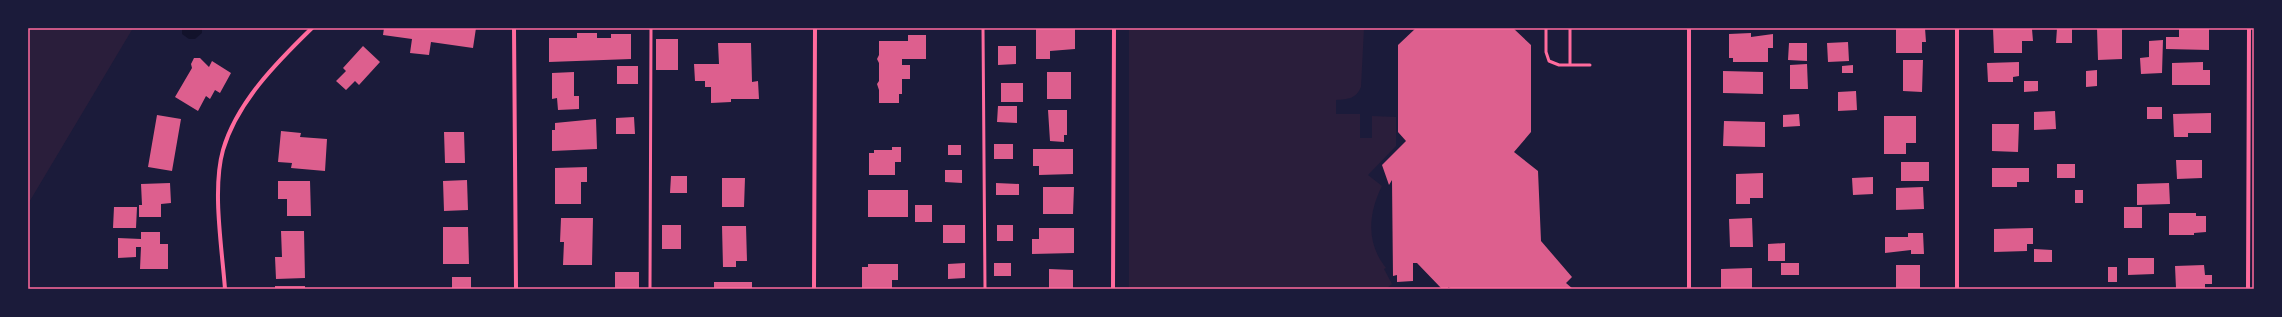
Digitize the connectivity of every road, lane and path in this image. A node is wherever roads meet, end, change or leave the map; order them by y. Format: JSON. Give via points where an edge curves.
{"nodes":[{"id":1,"x":312,"y":28,"type":"edge"},
{"id":2,"x":514,"y":28,"type":"edge"},
{"id":3,"x":650,"y":28,"type":"edge"},
{"id":4,"x":815,"y":28,"type":"edge"},
{"id":5,"x":983,"y":28,"type":"edge"},
{"id":6,"x":1114,"y":28,"type":"edge"},
{"id":7,"x":1546,"y":28,"type":"edge"},
{"id":8,"x":1570,"y":28,"type":"edge"},
{"id":9,"x":1689,"y":28,"type":"edge"},
{"id":10,"x":1957,"y":28,"type":"edge"},
{"id":11,"x":2249,"y":28,"type":"edge"},
{"id":12,"x":1570,"y":65,"type":"junction"},
{"id":13,"x":1590,"y":65,"type":"dead end"},
{"id":14,"x":225,"y":289,"type":"edge"},
{"id":15,"x":516,"y":289,"type":"edge"},
{"id":16,"x":650,"y":289,"type":"edge"},
{"id":17,"x":814,"y":289,"type":"edge"},
{"id":18,"x":985,"y":289,"type":"edge"},
{"id":19,"x":1113,"y":289,"type":"edge"},
{"id":20,"x":1689,"y":289,"type":"edge"},
{"id":21,"x":1957,"y":289,"type":"edge"},
{"id":22,"x":2248,"y":289,"type":"edge"}],
"edges":[{"from":1,"to":14,"type":"street","via":[[285,54],[243,107],[232,125],[223,151],[218,199]]},
{"from":2,"to":15,"type":"street"},
{"from":3,"to":16,"type":"lane"},
{"from":4,"to":17,"type":"street"},
{"from":5,"to":18,"type":"lane"},
{"from":6,"to":19,"type":"street"},
{"from":7,"to":12,"type":"lane","via":[[1547,57],[1553,64]]},
{"from":8,"to":12,"type":"lane"},
{"from":9,"to":20,"type":"street"},
{"from":10,"to":21,"type":"street"},
{"from":11,"to":22,"type":"street"},
{"from":12,"to":13,"type":"lane"}]}
